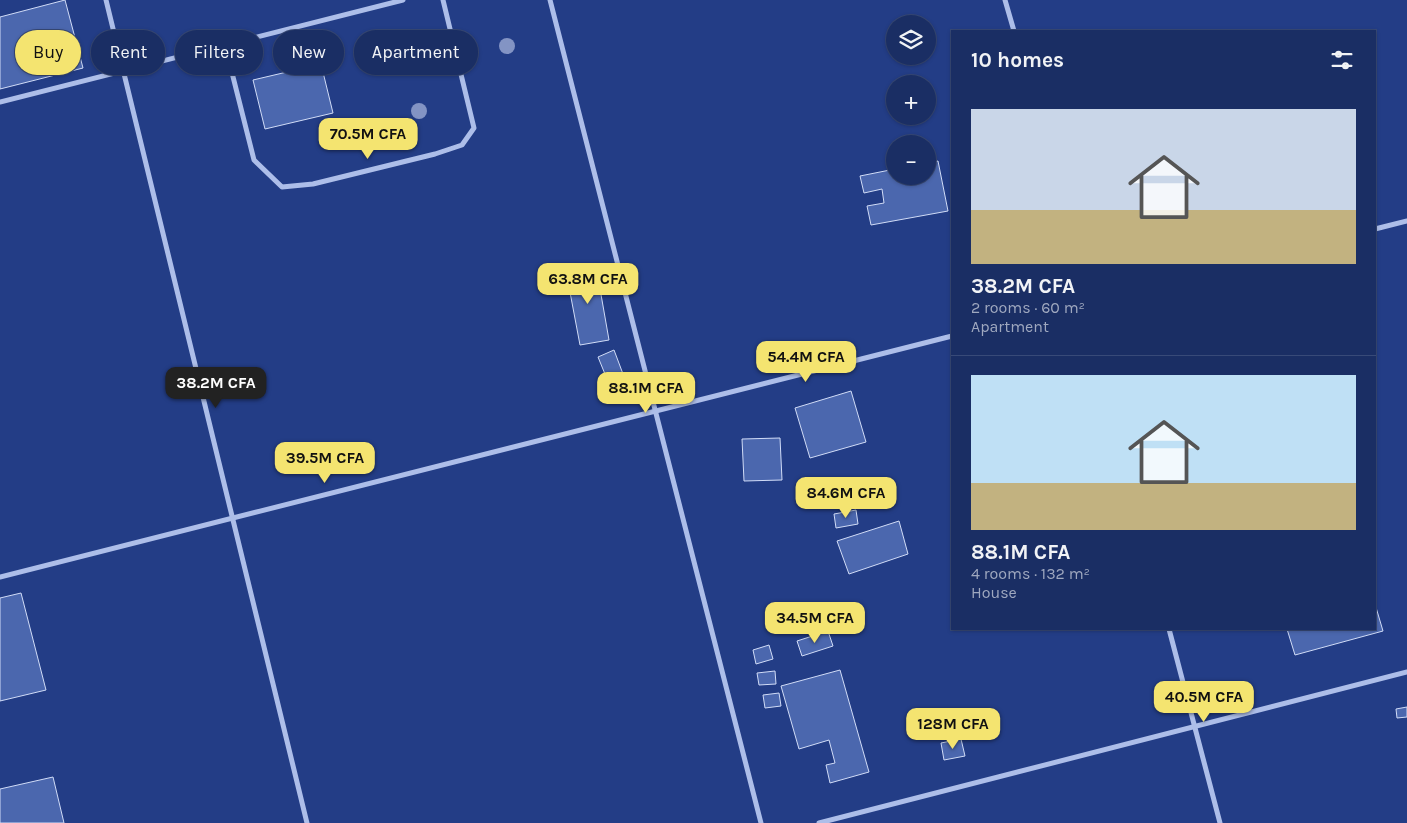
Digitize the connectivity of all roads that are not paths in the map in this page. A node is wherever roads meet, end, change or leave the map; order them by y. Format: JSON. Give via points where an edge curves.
{"nodes":[{"id":1,"x":106,"y":0,"type":"edge"},
{"id":2,"x":403,"y":0,"type":"edge"},
{"id":3,"x":443,"y":0,"type":"edge"},
{"id":4,"x":550,"y":0,"type":"edge"},
{"id":5,"x":1005,"y":0,"type":"edge"},
{"id":6,"x":113,"y":30,"type":"edge"},
{"id":7,"x":1014,"y":30,"type":"edge"},
{"id":8,"x":263,"y":35,"type":"edge"},
{"id":9,"x":107,"y":75,"type":"edge"},
{"id":10,"x":124,"y":75,"type":"edge"},
{"id":11,"x":233,"y":75,"type":"edge"},
{"id":12,"x":0,"y":102,"type":"edge"},
{"id":13,"x":1407,"y":221,"type":"edge"},
{"id":14,"x":1376,"y":230,"type":"edge"},
{"id":15,"x":951,"y":336,"type":"edge"},
{"id":16,"x":656,"y":411,"type":"junction"},
{"id":17,"x":233,"y":518,"type":"junction"},
{"id":18,"x":0,"y":577,"type":"edge"},
{"id":19,"x":1170,"y":630,"type":"edge"},
{"id":20,"x":1407,"y":672,"type":"edge"},
{"id":21,"x":1195,"y":726,"type":"junction"},
{"id":22,"x":307,"y":823,"type":"edge"},
{"id":23,"x":761,"y":823,"type":"edge"},
{"id":24,"x":819,"y":823,"type":"edge"},
{"id":25,"x":1220,"y":823,"type":"edge"}],
"edges":[{"from":1,"to":6,"type":"street"},
{"from":2,"to":8,"type":"street"},
{"from":3,"to":11,"type":"street","via":[[474,128],[462,145],[313,184],[282,188],[254,160]]},
{"from":4,"to":16,"type":"street"},
{"from":5,"to":7,"type":"street"},
{"from":9,"to":12,"type":"street"},
{"from":10,"to":17,"type":"street"},
{"from":13,"to":14,"type":"street"},
{"from":15,"to":16,"type":"street"},
{"from":16,"to":17,"type":"street"},
{"from":16,"to":23,"type":"street"},
{"from":17,"to":18,"type":"street"},
{"from":17,"to":22,"type":"street"},
{"from":19,"to":21,"type":"street"},
{"from":20,"to":21,"type":"street"},
{"from":21,"to":24,"type":"street"},
{"from":21,"to":25,"type":"street"}]}
